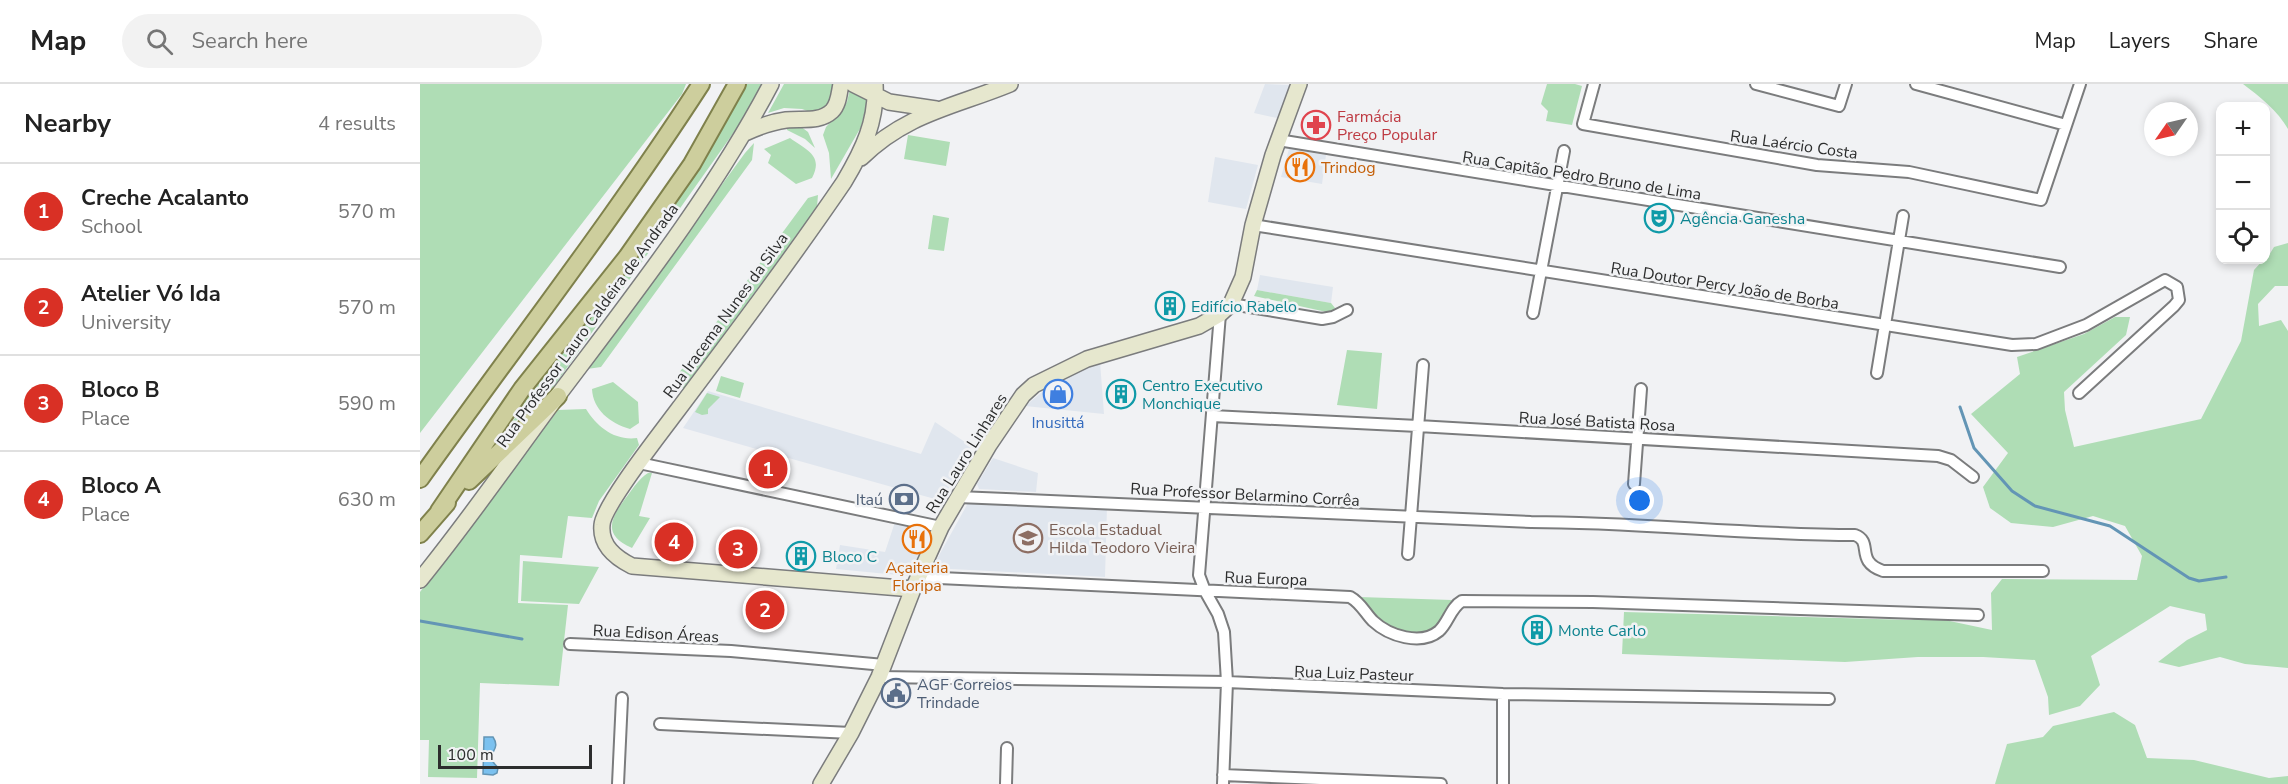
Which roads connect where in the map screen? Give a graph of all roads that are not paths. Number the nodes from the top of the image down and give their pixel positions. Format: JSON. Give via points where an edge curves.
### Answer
{"nodes":[{"id":1,"x":701,"y":84,"type":"edge"},
{"id":2,"x":737,"y":84,"type":"edge"},
{"id":3,"x":771,"y":84,"type":"edge"},
{"id":4,"x":841,"y":84,"type":"edge"},
{"id":5,"x":853,"y":84,"type":"edge"},
{"id":6,"x":1010,"y":84,"type":"edge"},
{"id":7,"x":1299,"y":84,"type":"edge"},
{"id":8,"x":1594,"y":84,"type":"edge"},
{"id":9,"x":1756,"y":84,"type":"edge"},
{"id":10,"x":1846,"y":84,"type":"edge"},
{"id":11,"x":1916,"y":84,"type":"edge"},
{"id":12,"x":2080,"y":84,"type":"edge"},
{"id":13,"x":1939,"y":87,"type":"edge"},
{"id":14,"x":875,"y":90,"type":"edge"},
{"id":15,"x":936,"y":110,"type":"junction"},
{"id":16,"x":2066,"y":125,"type":"junction"},
{"id":17,"x":745,"y":133,"type":"junction"},
{"id":18,"x":1278,"y":140,"type":"junction"},
{"id":19,"x":1564,"y":151,"type":"dead end"},
{"id":20,"x":854,"y":164,"type":"junction"},
{"id":21,"x":1557,"y":186,"type":"junction"},
{"id":22,"x":1904,"y":216,"type":"dead end"},
{"id":23,"x":1253,"y":225,"type":"junction"},
{"id":24,"x":1899,"y":241,"type":"junction"},
{"id":25,"x":2060,"y":267,"type":"dead end"},
{"id":26,"x":1541,"y":272,"type":"junction"},
{"id":27,"x":1226,"y":309,"type":"junction"},
{"id":28,"x":1347,"y":310,"type":"dead end"},
{"id":29,"x":1533,"y":313,"type":"dead end"},
{"id":30,"x":1885,"y":325,"type":"junction"},
{"id":31,"x":1423,"y":366,"type":"dead end"},
{"id":32,"x":1877,"y":374,"type":"dead end"},
{"id":33,"x":1641,"y":389,"type":"dead end"},
{"id":34,"x":2079,"y":393,"type":"dead end"},
{"id":35,"x":558,"y":396,"type":"junction"},
{"id":36,"x":1212,"y":416,"type":"junction"},
{"id":37,"x":1418,"y":426,"type":"junction"},
{"id":38,"x":1637,"y":439,"type":"junction"},
{"id":39,"x":639,"y":463,"type":"junction"},
{"id":40,"x":1973,"y":477,"type":"dead end"},
{"id":41,"x":420,"y":479,"type":"edge"},
{"id":42,"x":1634,"y":484,"type":"dead end"},
{"id":43,"x":958,"y":497,"type":"junction"},
{"id":44,"x":1204,"y":507,"type":"junction"},
{"id":45,"x":439,"y":511,"type":"junction"},
{"id":46,"x":1411,"y":516,"type":"junction"},
{"id":47,"x":941,"y":527,"type":"junction"},
{"id":48,"x":420,"y":534,"type":"edge"},
{"id":49,"x":1408,"y":554,"type":"dead end"},
{"id":50,"x":2043,"y":571,"type":"dead end"},
{"id":51,"x":420,"y":580,"type":"edge"},
{"id":52,"x":915,"y":583,"type":"junction"},
{"id":53,"x":1204,"y":591,"type":"junction"},
{"id":54,"x":1978,"y":615,"type":"dead end"},
{"id":55,"x":570,"y":644,"type":"dead end"},
{"id":56,"x":881,"y":671,"type":"junction"},
{"id":57,"x":1227,"y":682,"type":"junction"},
{"id":58,"x":1503,"y":694,"type":"junction"},
{"id":59,"x":622,"y":698,"type":"dead end"},
{"id":60,"x":1828,"y":699,"type":"dead end"},
{"id":61,"x":660,"y":724,"type":"dead end"},
{"id":62,"x":851,"y":733,"type":"junction"},
{"id":63,"x":1007,"y":748,"type":"dead end"},
{"id":64,"x":1223,"y":779,"type":"edge"},
{"id":65,"x":618,"y":784,"type":"edge"},
{"id":66,"x":821,"y":784,"type":"edge"},
{"id":67,"x":1006,"y":784,"type":"edge"},
{"id":68,"x":1441,"y":784,"type":"edge"},
{"id":69,"x":1503,"y":784,"type":"edge"}],
"edges":[{"from":1,"to":41,"type":"main road","via":[[659,149]]},
{"from":2,"to":45,"type":"main road","via":[[692,164],[627,257],[522,389]]},
{"from":3,"to":17,"type":"main road","name":"Rua Professor Lauro Caldeira de Andrada"},
{"from":4,"to":17,"type":"main road","via":[[838,102],[824,116],[763,125]]},
{"from":5,"to":14,"type":"main road"},
{"from":6,"to":15,"type":"main road"},
{"from":7,"to":18,"type":"main road"},
{"from":8,"to":16,"type":"street","name":"Rua Laércio Costa","via":[[1583,124],[1823,166],[1909,172],[2041,200]]},
{"from":9,"to":10,"type":"street","via":[[1839,106]]},
{"from":11,"to":13,"type":"street"},
{"from":12,"to":16,"type":"street"},
{"from":13,"to":16,"type":"street"},
{"from":14,"to":15,"type":"main road","via":[[889,102]]},
{"from":14,"to":20,"type":"main road","name":"Rua Iracema Nunes da Silva","via":[[876,109]]},
{"from":15,"to":20,"type":"main road","via":[[886,136]]},
{"from":17,"to":35,"type":"main road","name":"Rua Professor Lauro Caldeira de Andrada"},
{"from":18,"to":21,"type":"street","name":"Rua Capitão Pedro Bruno de Lima"},
{"from":18,"to":23,"type":"main road"},
{"from":19,"to":21,"type":"street"},
{"from":20,"to":39,"type":"main road","name":"Rua Iracema Nunes da Silva"},
{"from":21,"to":24,"type":"street","name":"Rua Capitão Pedro Bruno de Lima"},
{"from":21,"to":26,"type":"street"},
{"from":22,"to":24,"type":"street"},
{"from":23,"to":26,"type":"street","name":"Rua Doutor Percy João de Borba"},
{"from":23,"to":27,"type":"main road","via":[[1243,277]]},
{"from":24,"to":25,"type":"street","name":"Rua Capitão Pedro Bruno de Lima"},
{"from":24,"to":30,"type":"street"},
{"from":26,"to":29,"type":"street"},
{"from":26,"to":30,"type":"street","name":"Rua Doutor Percy João de Borba"},
{"from":27,"to":28,"type":"street","via":[[1322,319]]},
{"from":27,"to":36,"type":"street"},
{"from":27,"to":43,"type":"main road","name":"Rua Lauro Linhares","via":[[1182,332],[1087,359],[1034,385],[1011,410]]},
{"from":30,"to":32,"type":"street"},
{"from":30,"to":34,"type":"street","name":"Rua Doutor Percy João de Borba","via":[[2022,346],[2086,326],[2157,283],[2165,280],[2177,287],[2179,300],[2174,306]]},
{"from":31,"to":37,"type":"street"},
{"from":33,"to":38,"type":"street"},
{"from":35,"to":45,"type":"main road"},
{"from":35,"to":51,"type":"main road","name":"Rua Professor Lauro Caldeira de Andrada"},
{"from":36,"to":37,"type":"street","name":"Rua José Batista Rosa"},
{"from":36,"to":44,"type":"street"},
{"from":37,"to":38,"type":"street","name":"Rua José Batista Rosa"},
{"from":37,"to":46,"type":"street"},
{"from":38,"to":40,"type":"street","name":"Rua José Batista Rosa","via":[[1938,456],[1951,460]]},
{"from":38,"to":42,"type":"street"},
{"from":39,"to":47,"type":"street"},
{"from":39,"to":52,"type":"main road","name":"Rua Iracema Nunes da Silva","via":[[605,513],[602,526],[609,551],[632,566]]},
{"from":43,"to":44,"type":"street","name":"Rua Professor Belarmino Corrêa"},
{"from":43,"to":47,"type":"main road","name":"Rua Lauro Linhares"},
{"from":44,"to":46,"type":"street","name":"Rua Professor Belarmino Corrêa"},
{"from":44,"to":53,"type":"street","via":[[1199,575]]},
{"from":45,"to":48,"type":"main road"},
{"from":46,"to":49,"type":"street"},
{"from":46,"to":50,"type":"street","name":"Rua Professor Belarmino Corrêa","via":[[1855,535],[1864,542],[1865,557],[1871,567],[1883,571]]},
{"from":47,"to":52,"type":"main road","name":"Rua Lauro Linhares"},
{"from":52,"to":53,"type":"street","name":"Rua Europa"},
{"from":52,"to":56,"type":"main road","name":"Rua Lauro Linhares"},
{"from":53,"to":54,"type":"street","name":"Rua Europa","via":[[1350,597],[1381,628],[1417,638],[1437,632],[1462,601]]},
{"from":53,"to":57,"type":"street","via":[[1224,632]]},
{"from":55,"to":56,"type":"street","name":"Rua Edison Áreas","via":[[731,651]]},
{"from":56,"to":57,"type":"street","name":"Rua Luiz Pasteur"},
{"from":56,"to":62,"type":"main road","name":"Rua Lauro Linhares"},
{"from":57,"to":58,"type":"street","name":"Rua Luiz Pasteur"},
{"from":57,"to":64,"type":"street"},
{"from":58,"to":60,"type":"street","name":"Rua Luiz Pasteur"},
{"from":58,"to":69,"type":"street"},
{"from":59,"to":65,"type":"street"},
{"from":61,"to":62,"type":"street"},
{"from":62,"to":66,"type":"main road","name":"Rua Lauro Linhares"},
{"from":63,"to":67,"type":"street"},
{"from":64,"to":68,"type":"street"}]}
